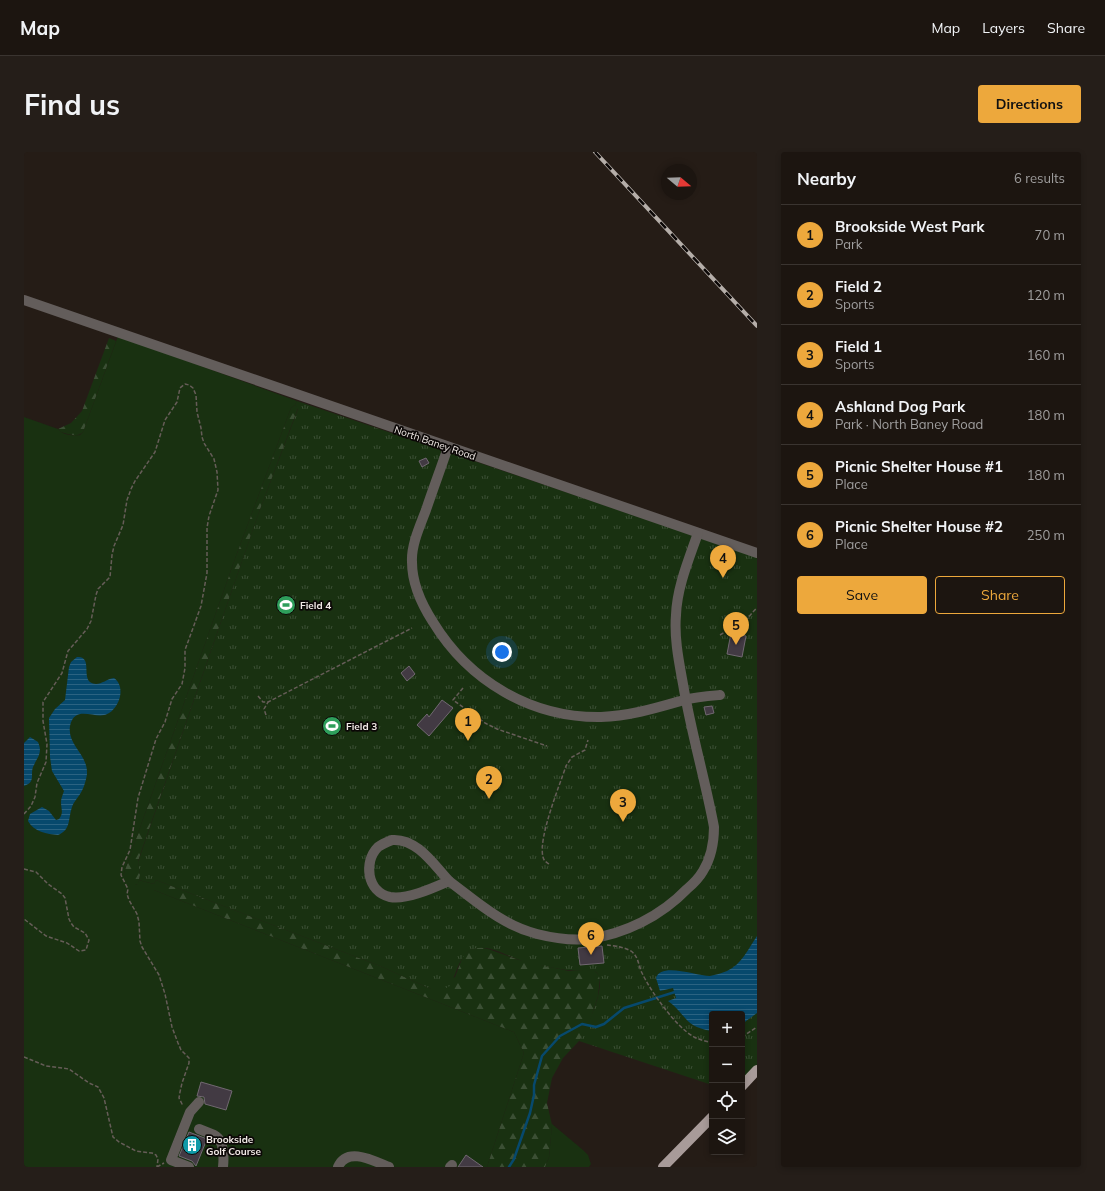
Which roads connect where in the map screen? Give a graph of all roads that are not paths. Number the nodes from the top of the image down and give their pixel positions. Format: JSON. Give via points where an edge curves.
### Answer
{"nodes":[{"id":1,"x":24,"y":300,"type":"edge"},
{"id":2,"x":448,"y":447,"type":"junction"},
{"id":3,"x":698,"y":533,"type":"junction"},
{"id":4,"x":757,"y":553,"type":"edge"},
{"id":5,"x":720,"y":695,"type":"dead end"},
{"id":6,"x":686,"y":700,"type":"junction"},
{"id":7,"x":449,"y":881,"type":"junction"},
{"id":8,"x":757,"y":1070,"type":"edge"},
{"id":9,"x":745,"y":1083,"type":"edge"},
{"id":10,"x":199,"y":1102,"type":"dead end"},
{"id":11,"x":710,"y":1119,"type":"edge"},
{"id":12,"x":199,"y":1129,"type":"dead end"},
{"id":13,"x":189,"y":1167,"type":"edge"},
{"id":14,"x":223,"y":1167,"type":"edge"},
{"id":15,"x":338,"y":1167,"type":"edge"},
{"id":16,"x":389,"y":1167,"type":"edge"},
{"id":17,"x":663,"y":1167,"type":"edge"}],
"edges":[{"from":1,"to":2,"type":"street","name":"North Baney Road"},
{"from":2,"to":3,"type":"street","name":"North Baney Road"},
{"from":2,"to":6,"type":"street","via":[[415,542],[412,562],[415,582],[426,610],[436,628],[461,659],[486,680],[513,696],[536,706],[575,715],[600,717],[632,714]]},
{"from":3,"to":4,"type":"street","name":"North Baney Road"},
{"from":3,"to":6,"type":"street","via":[[685,571],[676,614],[677,654]]},
{"from":5,"to":6,"type":"street"},
{"from":6,"to":7,"type":"street","via":[[714,836],[703,872],[680,896],[650,918],[629,928],[588,939],[569,939],[536,933],[504,921]]},
{"from":7,"to":7,"type":"street","via":[[418,849],[401,840],[392,840],[378,848],[373,854],[369,868],[373,885],[391,897],[414,894]]},
{"from":8,"to":9,"type":"main road"},
{"from":10,"to":13,"type":"street","via":[[190,1112],[171,1160]]},
{"from":11,"to":17,"type":"main road"},
{"from":12,"to":14,"type":"street","via":[[216,1136],[219,1140],[224,1159]]},
{"from":15,"to":16,"type":"street","via":[[343,1160],[356,1156]]}]}
